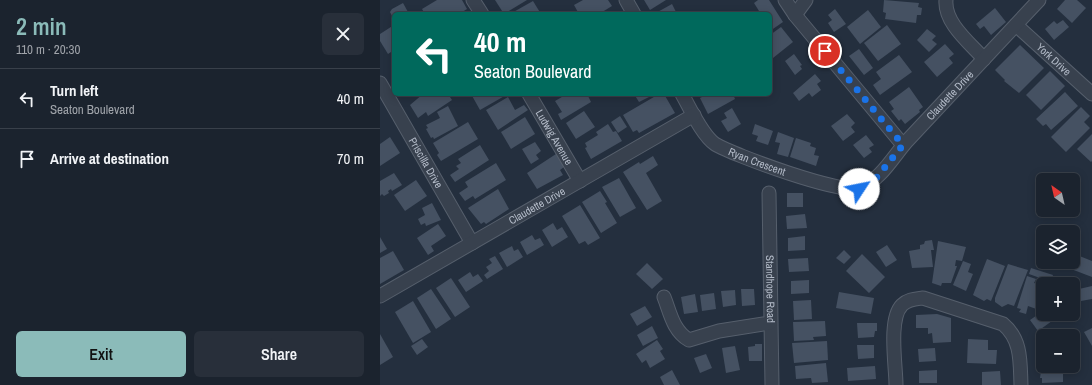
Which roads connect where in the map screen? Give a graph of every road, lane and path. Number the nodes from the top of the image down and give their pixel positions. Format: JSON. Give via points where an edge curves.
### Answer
{"nodes":[{"id":1,"x":473,"y":0,"type":"edge"},
{"id":2,"x":626,"y":0,"type":"edge"},
{"id":3,"x":785,"y":0,"type":"edge"},
{"id":4,"x":806,"y":0,"type":"edge"},
{"id":5,"x":946,"y":0,"type":"edge"},
{"id":6,"x":1039,"y":0,"type":"edge"},
{"id":7,"x":481,"y":12,"type":"edge"},
{"id":8,"x":633,"y":12,"type":"edge"},
{"id":9,"x":796,"y":15,"type":"junction"},
{"id":10,"x":1016,"y":25,"type":"junction"},
{"id":11,"x":984,"y":59,"type":"junction"},
{"id":12,"x":380,"y":83,"type":"edge"},
{"id":13,"x":1092,"y":94,"type":"edge"},
{"id":14,"x":530,"y":96,"type":"edge"},
{"id":15,"x":683,"y":96,"type":"edge"},
{"id":16,"x":694,"y":115,"type":"junction"},
{"id":17,"x":903,"y":145,"type":"junction"},
{"id":18,"x":580,"y":181,"type":"junction"},
{"id":19,"x":859,"y":189,"type":"joint"},
{"id":20,"x":769,"y":193,"type":"dead end"},
{"id":21,"x":472,"y":243,"type":"junction"},
{"id":22,"x":380,"y":296,"type":"edge"},
{"id":23,"x":664,"y":296,"type":"dead end"},
{"id":24,"x":770,"y":323,"type":"junction"},
{"id":25,"x":772,"y":385,"type":"edge"},
{"id":26,"x":896,"y":385,"type":"edge"},
{"id":27,"x":1021,"y":385,"type":"edge"}],
"edges":[{"from":1,"to":7,"type":"street"},
{"from":2,"to":8,"type":"street"},
{"from":3,"to":9,"type":"street"},
{"from":4,"to":9,"type":"street"},
{"from":5,"to":11,"type":"street","via":[[949,19]]},
{"from":6,"to":10,"type":"street","name":"Claudette Drive"},
{"from":9,"to":17,"type":"street"},
{"from":10,"to":11,"type":"street","name":"Claudette Drive"},
{"from":10,"to":13,"type":"street","name":"York Drive"},
{"from":11,"to":17,"type":"street","name":"Claudette Drive"},
{"from":12,"to":21,"type":"street","name":"Priscilla Drive"},
{"from":14,"to":18,"type":"street","name":"Ludwig Avenue"},
{"from":15,"to":16,"type":"street","name":"Ryan Crescent"},
{"from":16,"to":18,"type":"street","name":"Claudette Drive"},
{"from":16,"to":19,"type":"street","name":"Ryan Crescent","via":[[714,144],[768,166],[844,189]]},
{"from":17,"to":19,"type":"street","name":"Claudette Drive","via":[[873,182]]},
{"from":18,"to":21,"type":"street","name":"Claudette Drive"},
{"from":20,"to":24,"type":"street","name":"Standhope Road"},
{"from":21,"to":22,"type":"street","name":"Claudette Drive"},
{"from":23,"to":24,"type":"street","via":[[674,325],[681,336],[689,340],[719,331]]},
{"from":24,"to":25,"type":"street","name":"Standhope Road"},
{"from":26,"to":27,"type":"street","via":[[894,324],[897,312],[903,304],[912,299],[923,298],[1003,324],[1012,331],[1018,344]]}]}
